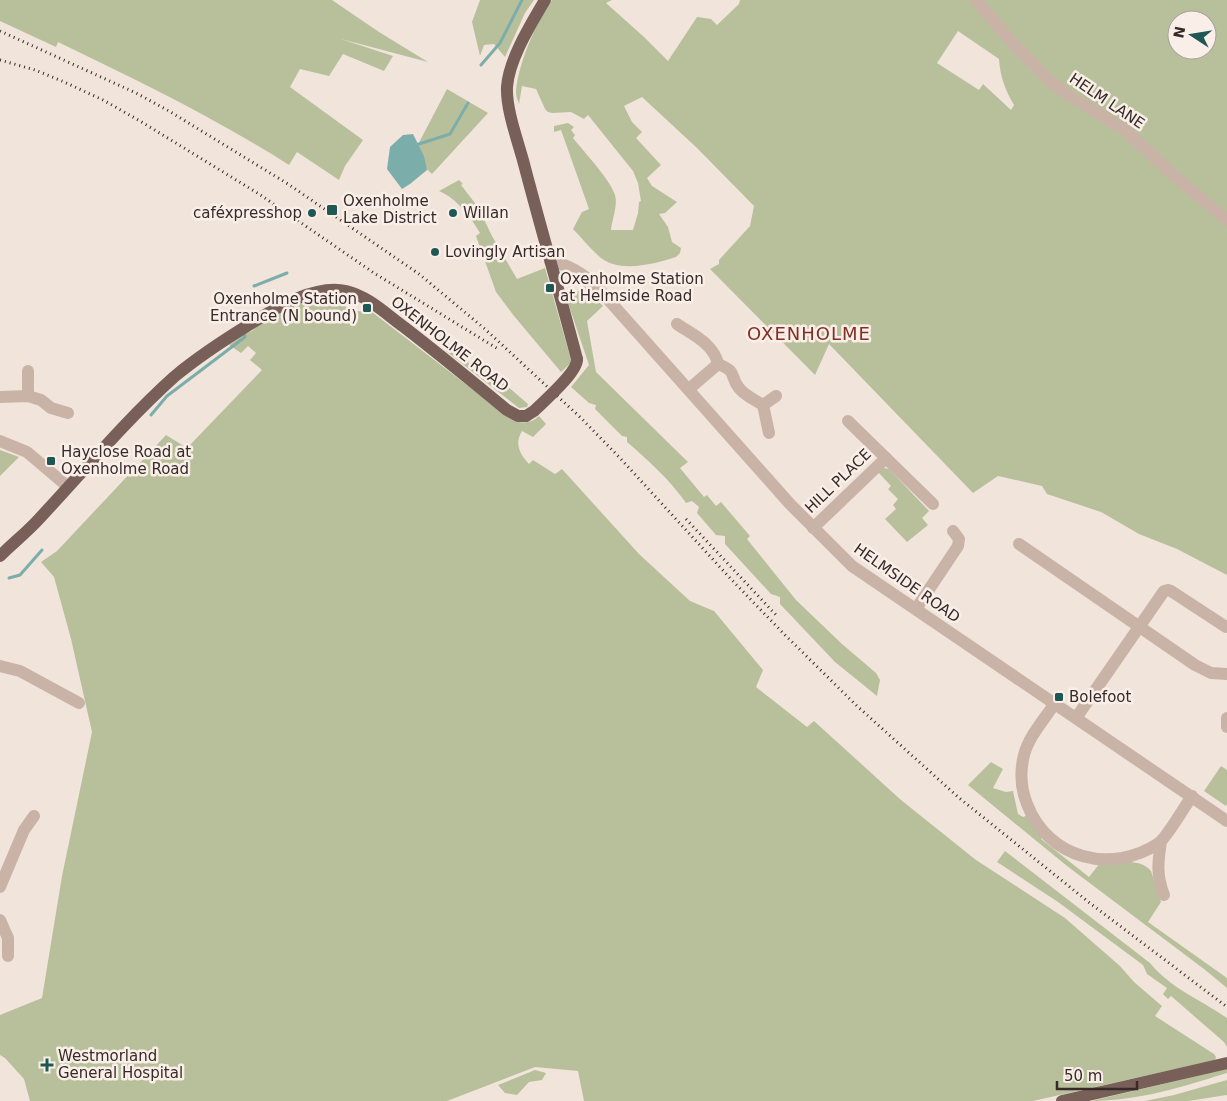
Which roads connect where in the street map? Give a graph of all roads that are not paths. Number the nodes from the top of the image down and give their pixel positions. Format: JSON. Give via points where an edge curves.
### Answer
{"nodes":[{"id":1,"x":545,"y":0,"type":"edge"},
{"id":2,"x":976,"y":0,"type":"edge"},
{"id":3,"x":1227,"y":220,"type":"edge"},
{"id":4,"x":550,"y":261,"type":"junction"},
{"id":5,"x":678,"y":323,"type":"dead end"},
{"id":6,"x":718,"y":364,"type":"junction"},
{"id":7,"x":28,"y":370,"type":"dead end"},
{"id":8,"x":689,"y":389,"type":"junction"},
{"id":9,"x":28,"y":396,"type":"junction"},
{"id":10,"x":776,"y":396,"type":"dead end"},
{"id":11,"x":0,"y":397,"type":"edge"},
{"id":12,"x":763,"y":405,"type":"junction"},
{"id":13,"x":68,"y":413,"type":"dead end"},
{"id":14,"x":848,"y":421,"type":"dead end"},
{"id":15,"x":768,"y":433,"type":"dead end"},
{"id":16,"x":0,"y":441,"type":"edge"},
{"id":17,"x":886,"y":458,"type":"junction"},
{"id":18,"x":67,"y":486,"type":"junction"},
{"id":19,"x":933,"y":504,"type":"dead end"},
{"id":20,"x":813,"y":528,"type":"junction"},
{"id":21,"x":953,"y":531,"type":"dead end"},
{"id":22,"x":1019,"y":544,"type":"dead end"},
{"id":23,"x":0,"y":556,"type":"edge"},
{"id":24,"x":916,"y":609,"type":"junction"},
{"id":25,"x":1140,"y":627,"type":"junction"},
{"id":26,"x":1226,"y":628,"type":"edge"},
{"id":27,"x":0,"y":666,"type":"edge"},
{"id":28,"x":1227,"y":674,"type":"edge"},
{"id":29,"x":79,"y":703,"type":"dead end"},
{"id":30,"x":1055,"y":703,"type":"junction"},
{"id":31,"x":1076,"y":718,"type":"junction"},
{"id":32,"x":1227,"y":718,"type":"edge"},
{"id":33,"x":1227,"y":727,"type":"edge"},
{"id":34,"x":1192,"y":796,"type":"junction"},
{"id":35,"x":34,"y":816,"type":"dead end"},
{"id":36,"x":1227,"y":821,"type":"edge"},
{"id":37,"x":1161,"y":841,"type":"junction"},
{"id":38,"x":1140,"y":854,"type":"junction"},
{"id":39,"x":1157,"y":867,"type":"junction"},
{"id":40,"x":0,"y":887,"type":"edge"},
{"id":41,"x":1164,"y":896,"type":"dead end"},
{"id":42,"x":0,"y":920,"type":"edge"},
{"id":43,"x":8,"y":956,"type":"dead end"},
{"id":44,"x":1227,"y":1063,"type":"edge"},
{"id":45,"x":1062,"y":1101,"type":"edge"}],
"edges":[{"from":1,"to":4,"type":"main road","name":"OXENHOLME ROAD","via":[[524,37],[510,71],[507,88],[512,119]]},
{"from":2,"to":3,"type":"street","name":"HELM LANE","via":[[1051,82],[1130,134]]},
{"from":4,"to":8,"type":"street","name":"HELMSIDE ROAD","via":[[567,265],[586,276]]},
{"from":4,"to":18,"type":"main road","name":"OXENHOLME ROAD","bridge":true,"via":[[578,363],[573,372],[526,416],[507,410],[366,300],[347,291],[320,292],[281,306],[190,364],[162,388]]},
{"from":5,"to":6,"type":"street","via":[[712,348]]},
{"from":6,"to":8,"type":"street"},
{"from":6,"to":12,"type":"street","via":[[728,368],[739,388]]},
{"from":7,"to":9,"type":"street"},
{"from":8,"to":20,"type":"street","name":"HELMSIDE ROAD"},
{"from":9,"to":11,"type":"street"},
{"from":9,"to":13,"type":"street"},
{"from":10,"to":12,"type":"street"},
{"from":12,"to":15,"type":"street"},
{"from":14,"to":17,"type":"street","name":"HILL PLACE"},
{"from":16,"to":18,"type":"street","via":[[27,452]]},
{"from":17,"to":19,"type":"street","name":"HILL PLACE"},
{"from":17,"to":20,"type":"street","name":"HILL PLACE"},
{"from":18,"to":23,"type":"main road","name":"OXENHOLME ROAD","via":[[38,520]]},
{"from":20,"to":24,"type":"street","name":"HELMSIDE ROAD","via":[[852,566]]},
{"from":21,"to":24,"type":"street","via":[[959,539],[958,546]]},
{"from":22,"to":25,"type":"street","via":[[1035,549]]},
{"from":24,"to":30,"type":"street","name":"HELMSIDE ROAD"},
{"from":25,"to":26,"type":"street","via":[[1168,590]]},
{"from":25,"to":28,"type":"street","via":[[1199,668]]},
{"from":25,"to":31,"type":"street"},
{"from":27,"to":29,"type":"street","via":[[20,671]]},
{"from":30,"to":31,"type":"street","name":"HELMSIDE ROAD"},
{"from":30,"to":38,"type":"street","via":[[1028,743],[1024,756],[1022,784],[1036,822],[1060,846],[1080,855],[1112,859]]},
{"from":31,"to":34,"type":"street","name":"HELMSIDE ROAD"},
{"from":32,"to":33,"type":"street"},
{"from":34,"to":36,"type":"street","name":"HELMSIDE ROAD"},
{"from":34,"to":37,"type":"street"},
{"from":35,"to":40,"type":"street","via":[[24,830]]},
{"from":37,"to":38,"type":"street"},
{"from":37,"to":39,"type":"street"},
{"from":38,"to":39,"type":"street"},
{"from":39,"to":41,"type":"street"},
{"from":42,"to":43,"type":"street","via":[[8,938]]},
{"from":44,"to":45,"type":"main road"}]}
